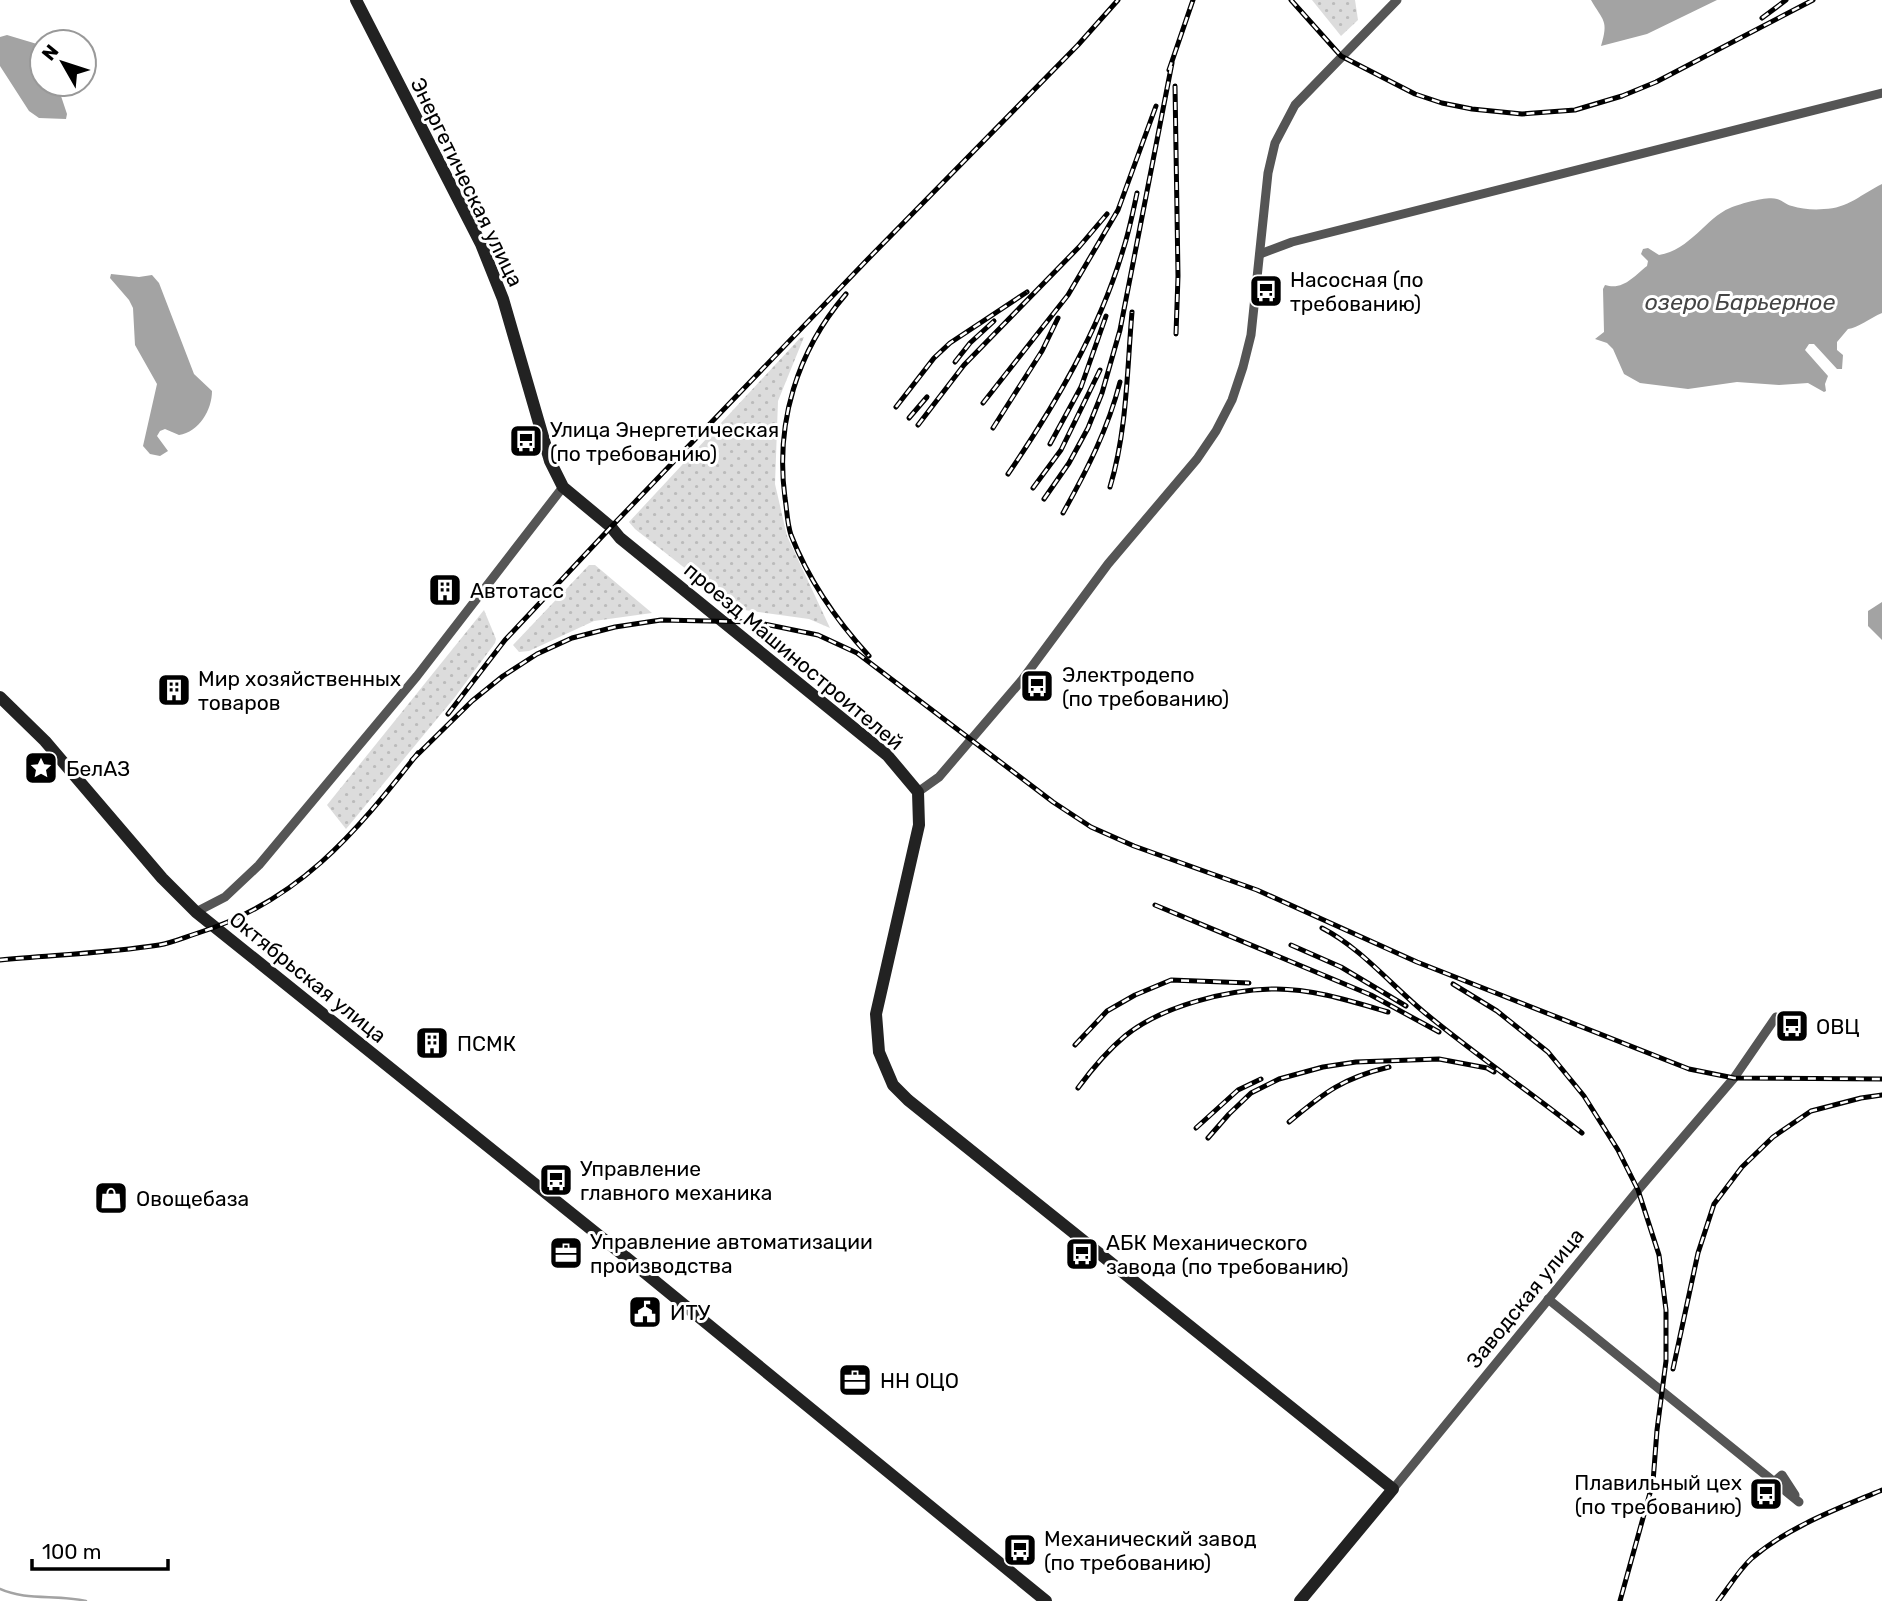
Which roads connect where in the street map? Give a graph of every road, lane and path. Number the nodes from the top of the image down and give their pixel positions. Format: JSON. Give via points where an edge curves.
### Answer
{"nodes":[{"id":1,"x":356,"y":0,"type":"edge"},
{"id":2,"x":1396,"y":0,"type":"edge"},
{"id":3,"x":1882,"y":93,"type":"edge"},
{"id":4,"x":1260,"y":254,"type":"junction"},
{"id":5,"x":563,"y":487,"type":"junction"},
{"id":6,"x":0,"y":698,"type":"edge"},
{"id":7,"x":918,"y":792,"type":"junction"},
{"id":8,"x":196,"y":912,"type":"junction"},
{"id":9,"x":1776,"y":1017,"type":"dead end"},
{"id":10,"x":1548,"y":1298,"type":"junction"},
{"id":11,"x":1774,"y":1482,"type":"dead end"},
{"id":12,"x":1392,"y":1489,"type":"junction"},
{"id":13,"x":1046,"y":1601,"type":"edge"},
{"id":14,"x":1300,"y":1601,"type":"edge"}],
"edges":[{"from":1,"to":5,"type":"street","name":"Энергетическая улица","via":[[481,244],[503,299],[550,461]]},
{"from":2,"to":4,"type":"street","via":[[1295,105],[1275,143]]},
{"from":3,"to":4,"type":"street"},
{"from":4,"to":7,"type":"street","via":[[1243,368],[1216,431],[1026,674],[939,777]]},
{"from":5,"to":7,"type":"street","name":"проезд Машиностроителей","via":[[887,755]]},
{"from":5,"to":8,"type":"street","via":[[417,676],[259,865],[225,897]]},
{"from":6,"to":8,"type":"street","name":"Октябрьская улица","via":[[46,741]]},
{"from":7,"to":12,"type":"street","via":[[919,825],[876,1014],[879,1052],[893,1085]]},
{"from":8,"to":13,"type":"street","name":"Октябрьская улица"},
{"from":9,"to":10,"type":"street","name":"Заводская улица","via":[[1734,1078]]},
{"from":10,"to":11,"type":"street"},
{"from":10,"to":12,"type":"street","name":"Заводская улица"},
{"from":12,"to":14,"type":"street","name":"Заводская улица"}]}
